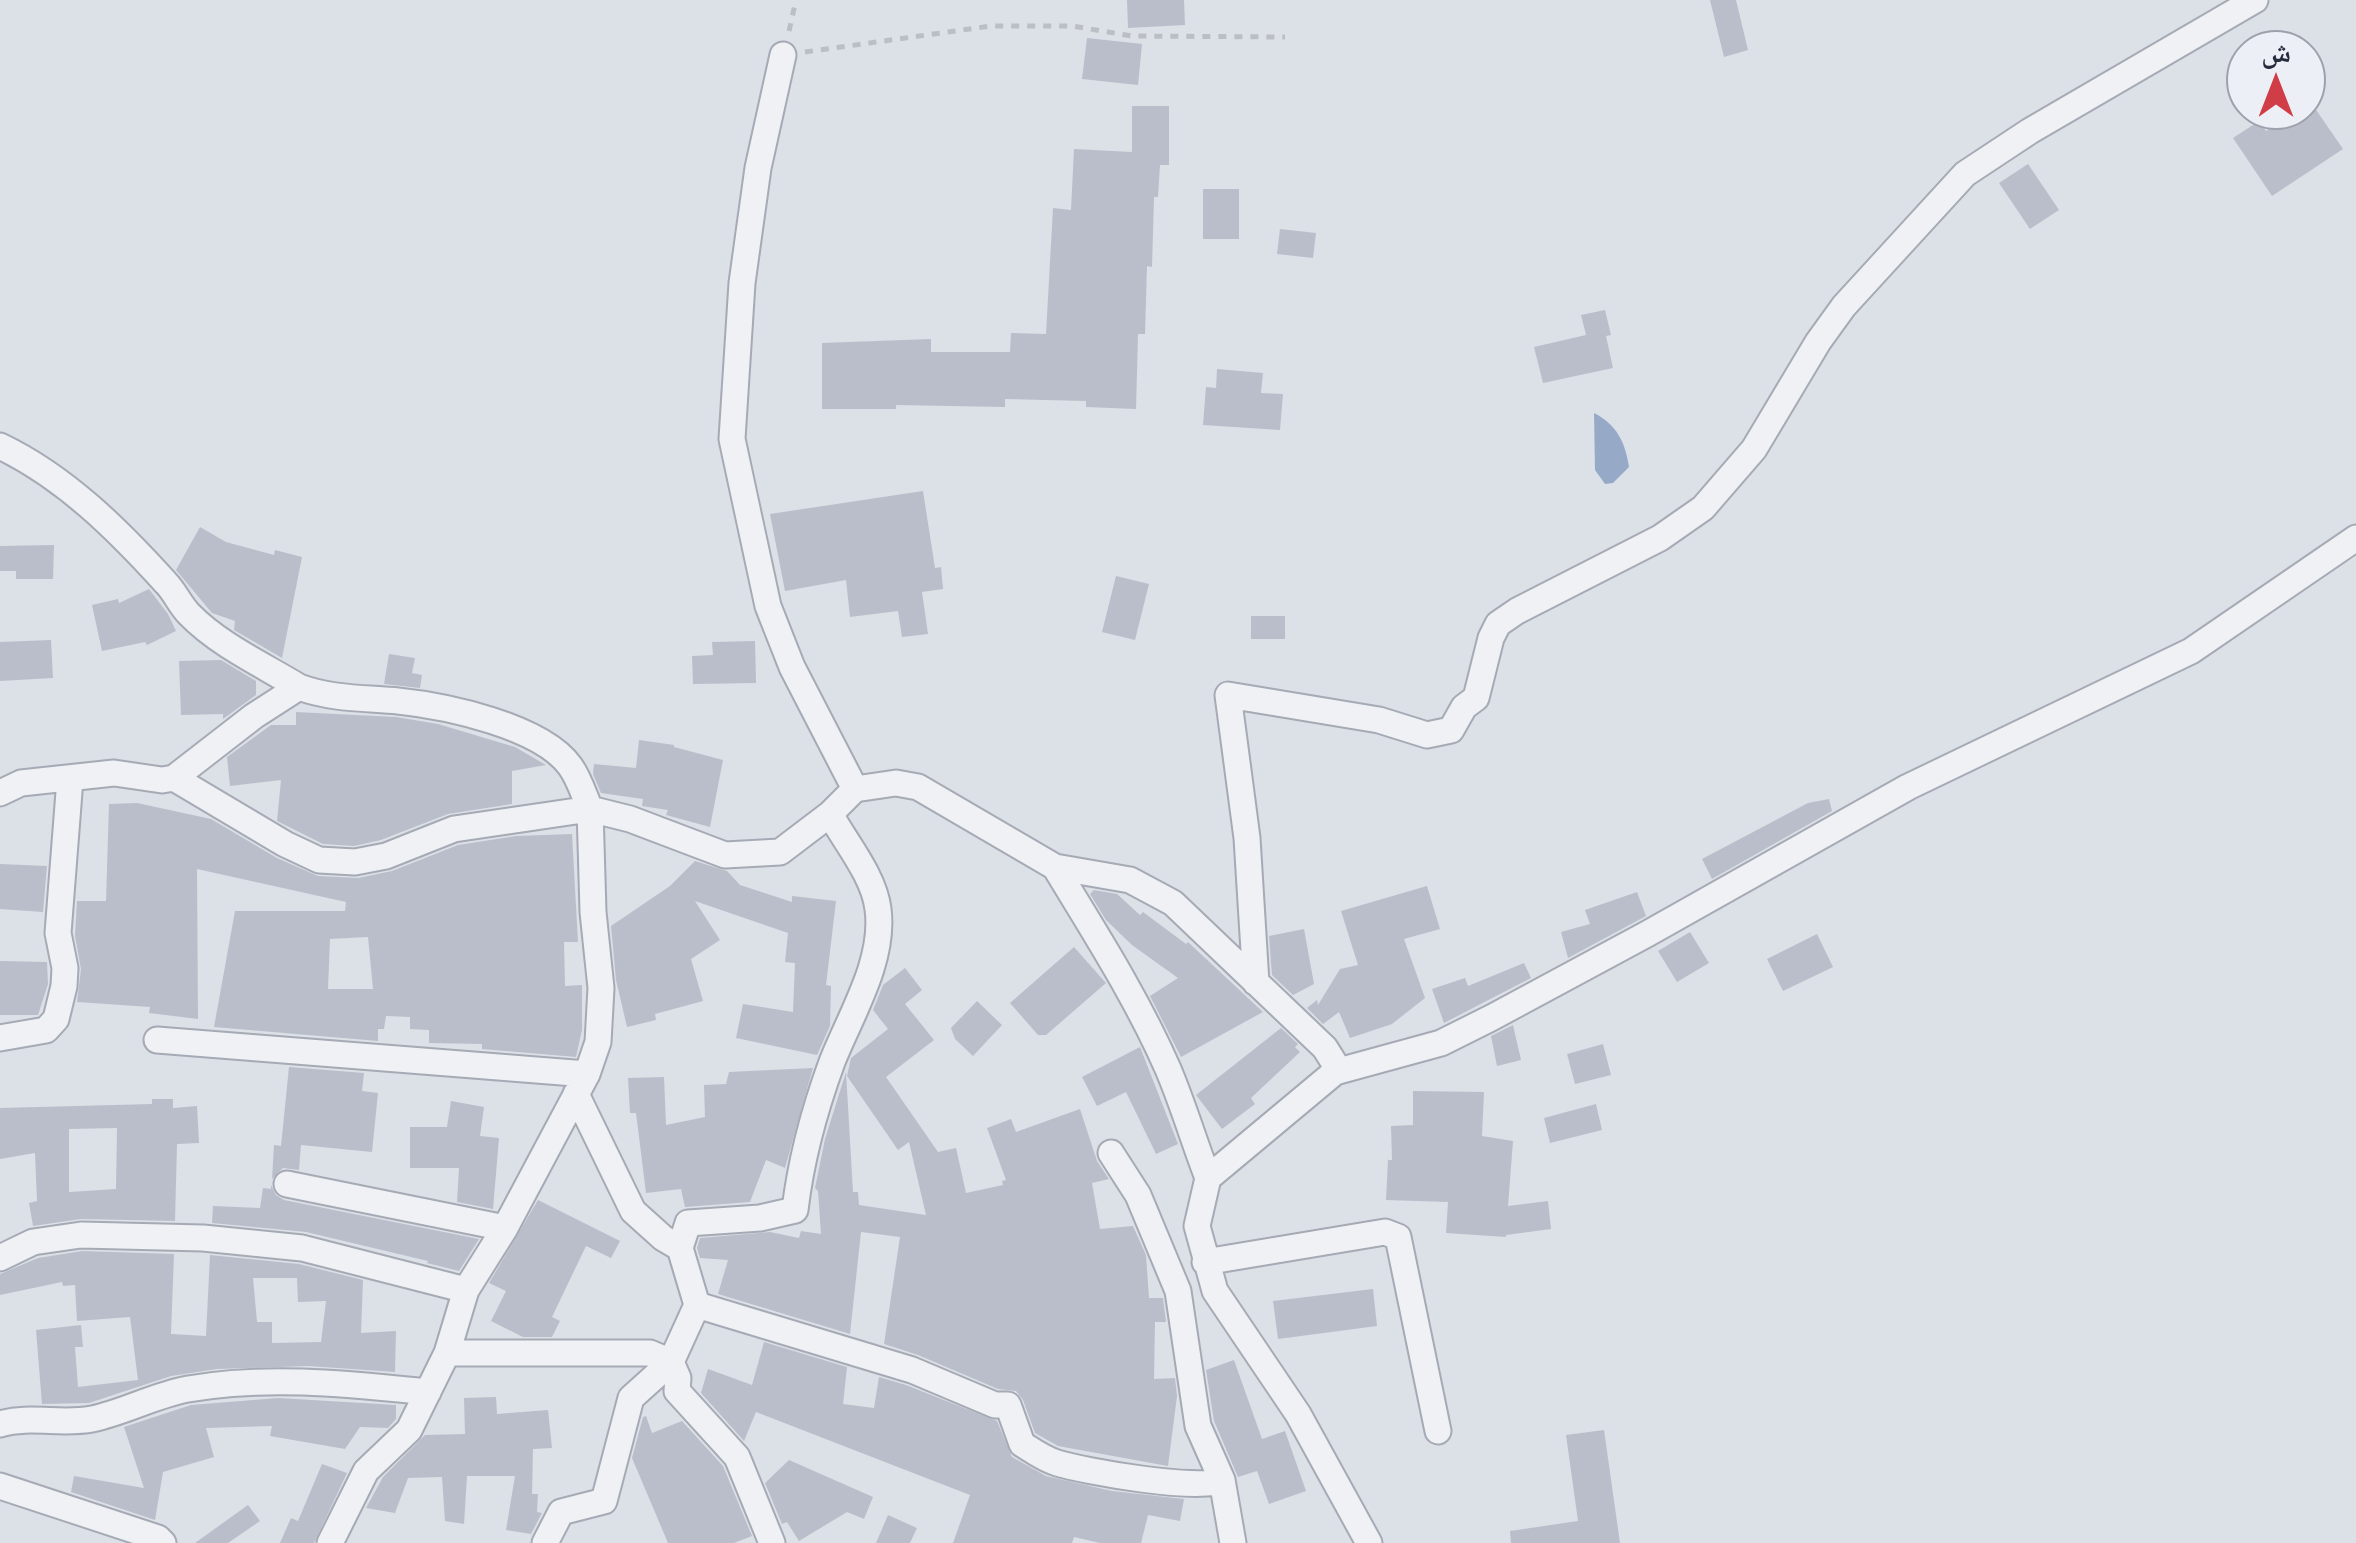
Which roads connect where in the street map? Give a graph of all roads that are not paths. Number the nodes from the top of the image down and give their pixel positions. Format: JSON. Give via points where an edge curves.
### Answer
{"nodes":[{"id":1,"x":2255,"y":0,"type":"edge"},
{"id":2,"x":783,"y":55,"type":"road end"},
{"id":3,"x":0,"y":446,"type":"edge"},
{"id":4,"x":2356,"y":538,"type":"edge"},
{"id":5,"x":298,"y":687,"type":"junction"},
{"id":6,"x":70,"y":778,"type":"junction"},
{"id":7,"x":174,"y":778,"type":"junction"},
{"id":8,"x":855,"y":790,"type":"junction"},
{"id":9,"x":0,"y":793,"type":"edge"},
{"id":10,"x":590,"y":808,"type":"junction"},
{"id":11,"x":830,"y":814,"type":"junction"},
{"id":12,"x":1056,"y":867,"type":"junction"},
{"id":13,"x":1256,"y":983,"type":"junction"},
{"id":14,"x":0,"y":1038,"type":"edge"},
{"id":15,"x":157,"y":1040,"type":"dead end"},
{"id":16,"x":1335,"y":1072,"type":"junction"},
{"id":17,"x":581,"y":1084,"type":"junction"},
{"id":18,"x":1111,"y":1154,"type":"dead end"},
{"id":19,"x":1208,"y":1178,"type":"junction"},
{"id":20,"x":287,"y":1184,"type":"dead end"},
{"id":21,"x":505,"y":1228,"type":"junction"},
{"id":22,"x":680,"y":1248,"type":"junction"},
{"id":23,"x":0,"y":1258,"type":"edge"},
{"id":24,"x":1205,"y":1262,"type":"junction"},
{"id":25,"x":466,"y":1290,"type":"junction"},
{"id":26,"x":698,"y":1305,"type":"junction"},
{"id":27,"x":447,"y":1353,"type":"junction"},
{"id":28,"x":671,"y":1362,"type":"junction"},
{"id":29,"x":428,"y":1392,"type":"junction"},
{"id":30,"x":0,"y":1424,"type":"edge"},
{"id":31,"x":1438,"y":1431,"type":"dead end"},
{"id":32,"x":1222,"y":1480,"type":"junction"},
{"id":33,"x":0,"y":1486,"type":"edge"},
{"id":34,"x":163,"y":1543,"type":"edge"},
{"id":35,"x":330,"y":1543,"type":"edge"},
{"id":36,"x":545,"y":1543,"type":"edge"},
{"id":37,"x":772,"y":1543,"type":"edge"},
{"id":38,"x":1232,"y":1543,"type":"edge"},
{"id":39,"x":1369,"y":1543,"type":"edge"}],
"edges":[{"from":1,"to":13,"type":"street","via":[[1964,174],[1844,306],[1754,448],[1703,508],[1498,624],[1476,698],[1451,730],[1427,734],[1228,696],[1248,838]]},
{"from":2,"to":8,"type":"street","via":[[742,283],[732,439],[768,606]]},
{"from":3,"to":5,"type":"street","via":[[32,461],[95,510],[212,633]]},
{"from":4,"to":16,"type":"street","via":[[2191,650],[1908,787],[1491,1018],[1441,1042]]},
{"from":5,"to":7,"type":"street"},
{"from":5,"to":10,"type":"street","via":[[404,702],[536,737],[570,765]]},
{"from":6,"to":7,"type":"street"},
{"from":6,"to":9,"type":"street","via":[[21,783]]},
{"from":6,"to":14,"type":"street","via":[[58,933],[65,968],[56,1019],[46,1030]]},
{"from":7,"to":10,"type":"street","via":[[319,860],[355,862],[454,829]]},
{"from":8,"to":11,"type":"street"},
{"from":8,"to":12,"type":"street","via":[[918,786]]},
{"from":10,"to":11,"type":"street","via":[[725,855],[780,852]]},
{"from":10,"to":17,"type":"street","via":[[601,988],[598,1042]]},
{"from":11,"to":22,"type":"street","via":[[872,887],[878,911],[856,1010],[802,1154],[794,1210],[688,1223]]},
{"from":12,"to":13,"type":"street","via":[[1130,880],[1173,903]]},
{"from":12,"to":19,"type":"street","via":[[1162,1056]]},
{"from":13,"to":16,"type":"street","via":[[1324,1048]]},
{"from":15,"to":17,"type":"street"},
{"from":16,"to":19,"type":"street"},
{"from":17,"to":21,"type":"street"},
{"from":17,"to":22,"type":"street","via":[[633,1211]]},
{"from":18,"to":32,"type":"street","via":[[1138,1196],[1178,1292],[1198,1426]]},
{"from":19,"to":24,"type":"street","via":[[1196,1226]]},
{"from":20,"to":21,"type":"street"},
{"from":21,"to":25,"type":"street"},
{"from":22,"to":26,"type":"street"},
{"from":23,"to":25,"type":"street","via":[[33,1242],[81,1234],[203,1238],[302,1248]]},
{"from":24,"to":31,"type":"street","via":[[1386,1232],[1398,1237]]},
{"from":24,"to":39,"type":"street","via":[[1215,1292],[1298,1414]]},
{"from":25,"to":27,"type":"street"},
{"from":26,"to":28,"type":"street"},
{"from":26,"to":32,"type":"street","via":[[1008,1405],[1022,1444],[1057,1463],[1177,1484]]},
{"from":27,"to":28,"type":"street","via":[[650,1352]]},
{"from":27,"to":29,"type":"street"},
{"from":28,"to":36,"type":"street","via":[[631,1398],[604,1501],[560,1512]]},
{"from":28,"to":37,"type":"street","via":[[677,1391],[737,1457]]},
{"from":29,"to":30,"type":"street","via":[[247,1381],[186,1390],[72,1422]]},
{"from":29,"to":35,"type":"street","via":[[409,1430],[366,1470]]},
{"from":32,"to":38,"type":"street"},
{"from":33,"to":34,"type":"street"}]}
